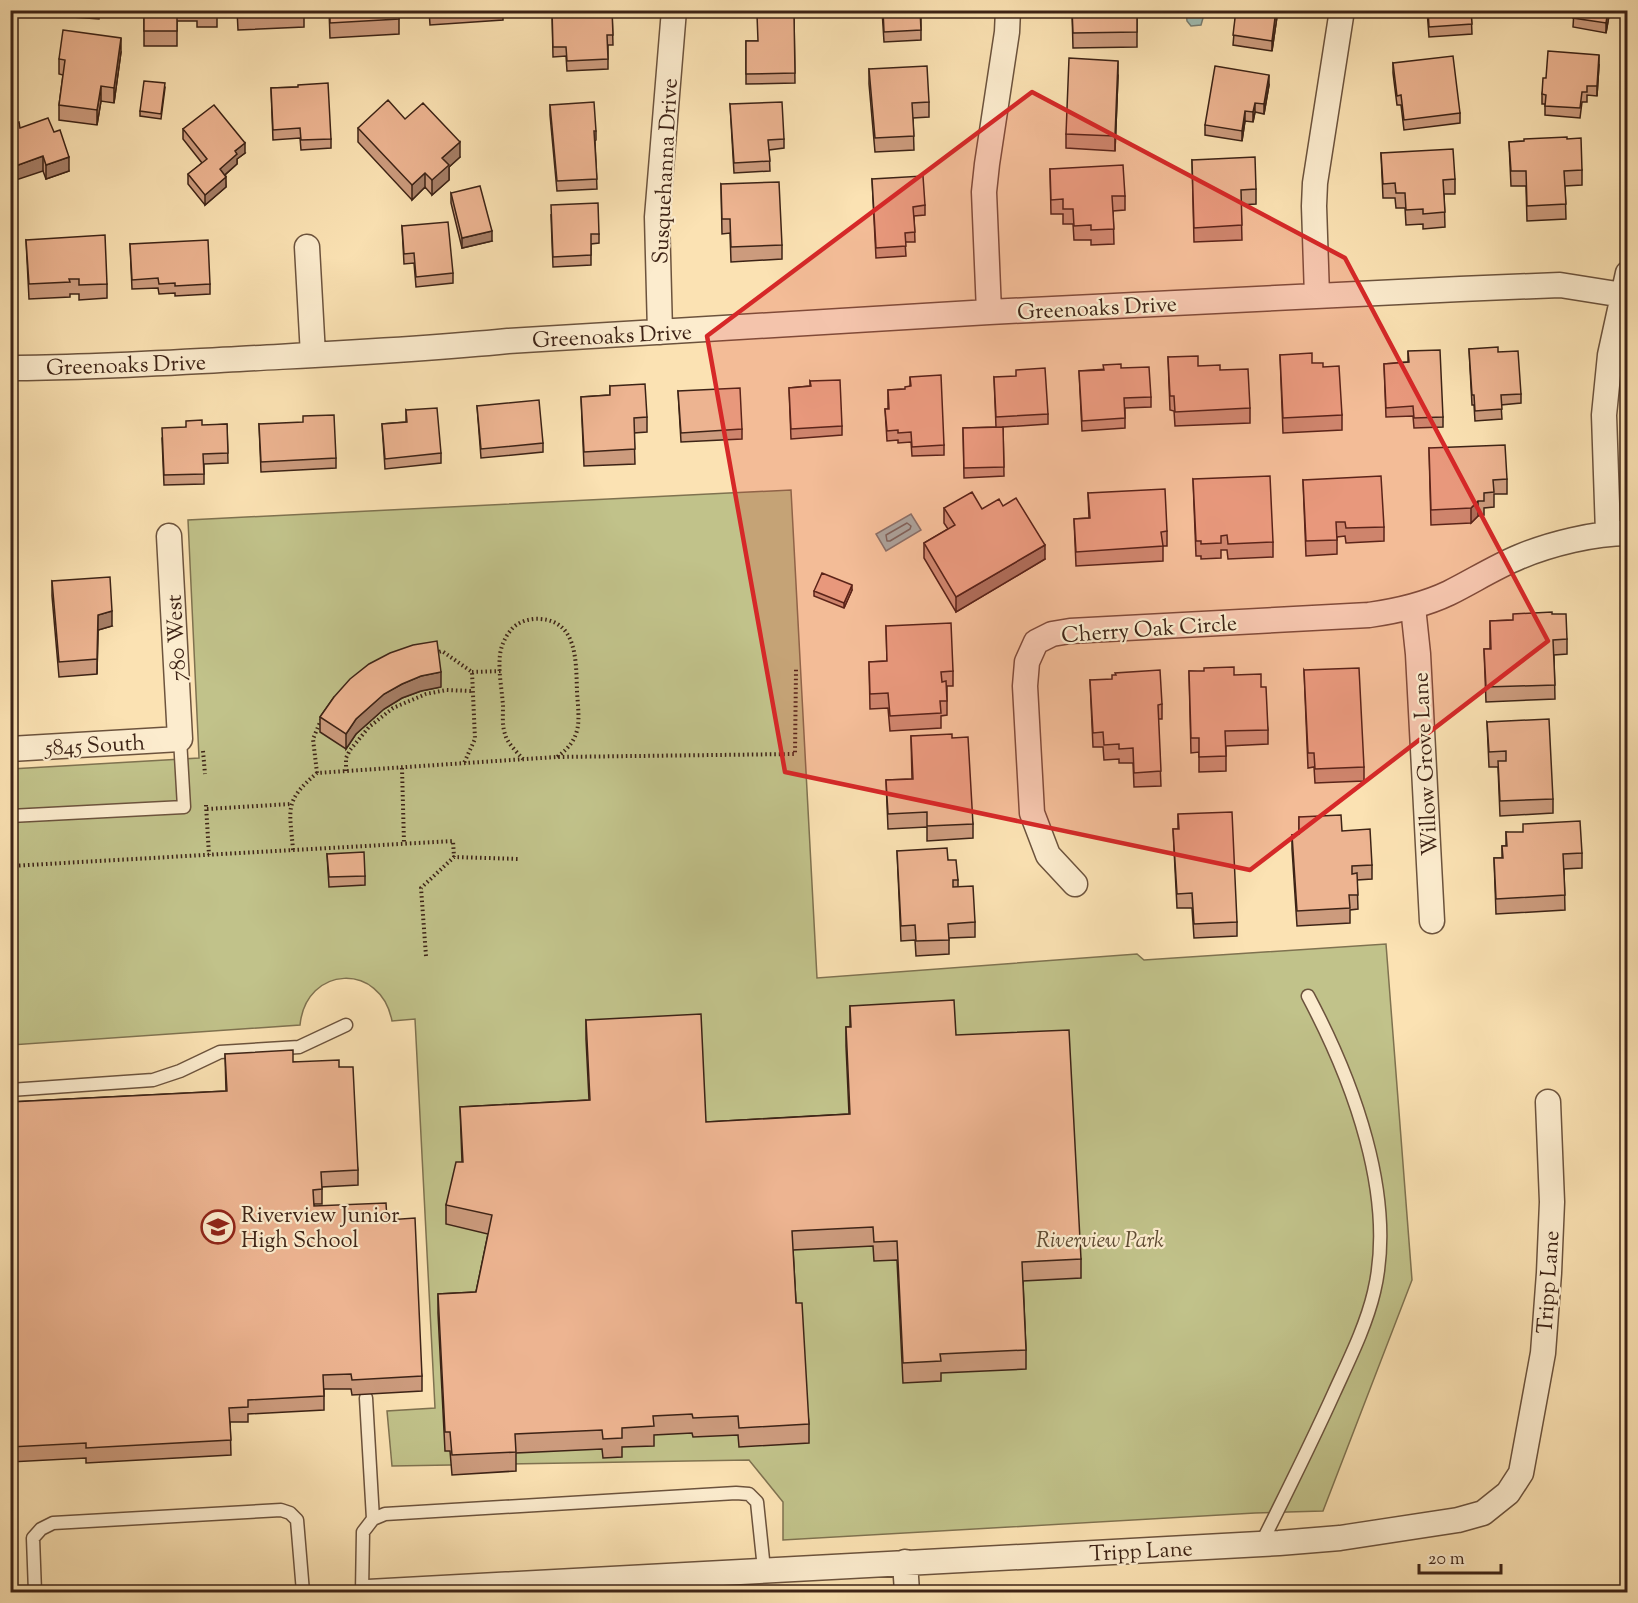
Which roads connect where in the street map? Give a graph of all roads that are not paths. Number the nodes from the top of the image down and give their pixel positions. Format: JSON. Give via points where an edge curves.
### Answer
{"nodes":[{"id":1,"x":674,"y":10,"type":"edge"},
{"id":2,"x":1008,"y":10,"type":"edge"},
{"id":3,"x":1342,"y":10,"type":"edge"},
{"id":4,"x":307,"y":247,"type":"dead end"},
{"id":5,"x":1625,"y":284,"type":"edge"},
{"id":6,"x":1317,"y":296,"type":"junction"},
{"id":7,"x":989,"y":312,"type":"junction"},
{"id":8,"x":660,"y":332,"type":"junction"},
{"id":9,"x":313,"y":355,"type":"junction"},
{"id":10,"x":10,"y":368,"type":"edge"},
{"id":11,"x":1618,"y":533,"type":"edge"},
{"id":12,"x":169,"y":536,"type":"dead end"},
{"id":13,"x":1413,"y":607,"type":"junction"},
{"id":14,"x":191,"y":740,"type":"junction"},
{"id":15,"x":10,"y":749,"type":"edge"},
{"id":16,"x":10,"y":816,"type":"edge"},
{"id":17,"x":1075,"y":884,"type":"dead end"},
{"id":18,"x":1432,"y":921,"type":"dead end"},
{"id":19,"x":1308,"y":996,"type":"dead end"},
{"id":20,"x":346,"y":1025,"type":"dead end"},
{"id":21,"x":10,"y":1090,"type":"edge"},
{"id":22,"x":1548,"y":1102,"type":"dead end"},
{"id":23,"x":366,"y":1398,"type":"edge"},
{"id":24,"x":373,"y":1519,"type":"junction"},
{"id":25,"x":1260,"y":1544,"type":"junction"},
{"id":26,"x":905,"y":1562,"type":"junction"},
{"id":27,"x":764,"y":1569,"type":"junction"},
{"id":28,"x":35,"y":1593,"type":"edge"},
{"id":29,"x":303,"y":1593,"type":"edge"},
{"id":30,"x":362,"y":1593,"type":"edge"},
{"id":31,"x":368,"y":1593,"type":"edge"},
{"id":32,"x":907,"y":1593,"type":"edge"}],
"edges":[{"from":1,"to":8,"type":"street","name":"Susquehanna Drive","via":[[657,217]]},
{"from":2,"to":7,"type":"street","via":[[984,192]]},
{"from":3,"to":6,"type":"street","via":[[1315,183]]},
{"from":4,"to":9,"type":"street"},
{"from":5,"to":6,"type":"street","name":"Greenoaks Drive"},
{"from":5,"to":11,"type":"street","name":"Greenoaks Drive","via":[[1610,355],[1604,415]]},
{"from":6,"to":7,"type":"street","name":"Greenoaks Drive"},
{"from":7,"to":8,"type":"street","name":"Greenoaks Drive"},
{"from":8,"to":9,"type":"street","name":"Greenoaks Drive"},
{"from":9,"to":10,"type":"street","name":"Greenoaks Drive"},
{"from":11,"to":13,"type":"street","via":[[1521,556]]},
{"from":12,"to":14,"type":"street","name":"780 West"},
{"from":13,"to":17,"type":"street","name":"Cherry Oak Circle","via":[[1369,615],[1070,631],[1036,642],[1027,662],[1025,686],[1032,813],[1048,855]]},
{"from":13,"to":18,"type":"street","name":"Willow Grove Lane"},
{"from":14,"to":15,"type":"street","name":"5845 South"},
{"from":14,"to":16,"type":"lane","via":[[184,807]]},
{"from":19,"to":25,"type":"lane","via":[[1332,1041],[1358,1112],[1375,1177],[1381,1243],[1374,1292],[1353,1352]]},
{"from":20,"to":21,"type":"lane","via":[[299,1047],[220,1052],[153,1080]]},
{"from":22,"to":25,"type":"street","name":"Tripp Lane","via":[[1552,1202],[1542,1353],[1521,1473],[1508,1493],[1483,1513],[1458,1520],[1340,1538]]},
{"from":23,"to":24,"type":"lane"},
{"from":24,"to":27,"type":"lane","via":[[385,1514],[749,1494],[757,1502]]},
{"from":24,"to":30,"type":"lane","via":[[363,1532]]},
{"from":25,"to":26,"type":"street","name":"Tripp Lane"},
{"from":26,"to":27,"type":"street","name":"Tripp Lane"},
{"from":26,"to":32,"type":"street"},
{"from":27,"to":31,"type":"street","name":"Tripp Lane"},
{"from":28,"to":29,"type":"lane","via":[[33,1538],[53,1523],[281,1510],[297,1520]]}]}
